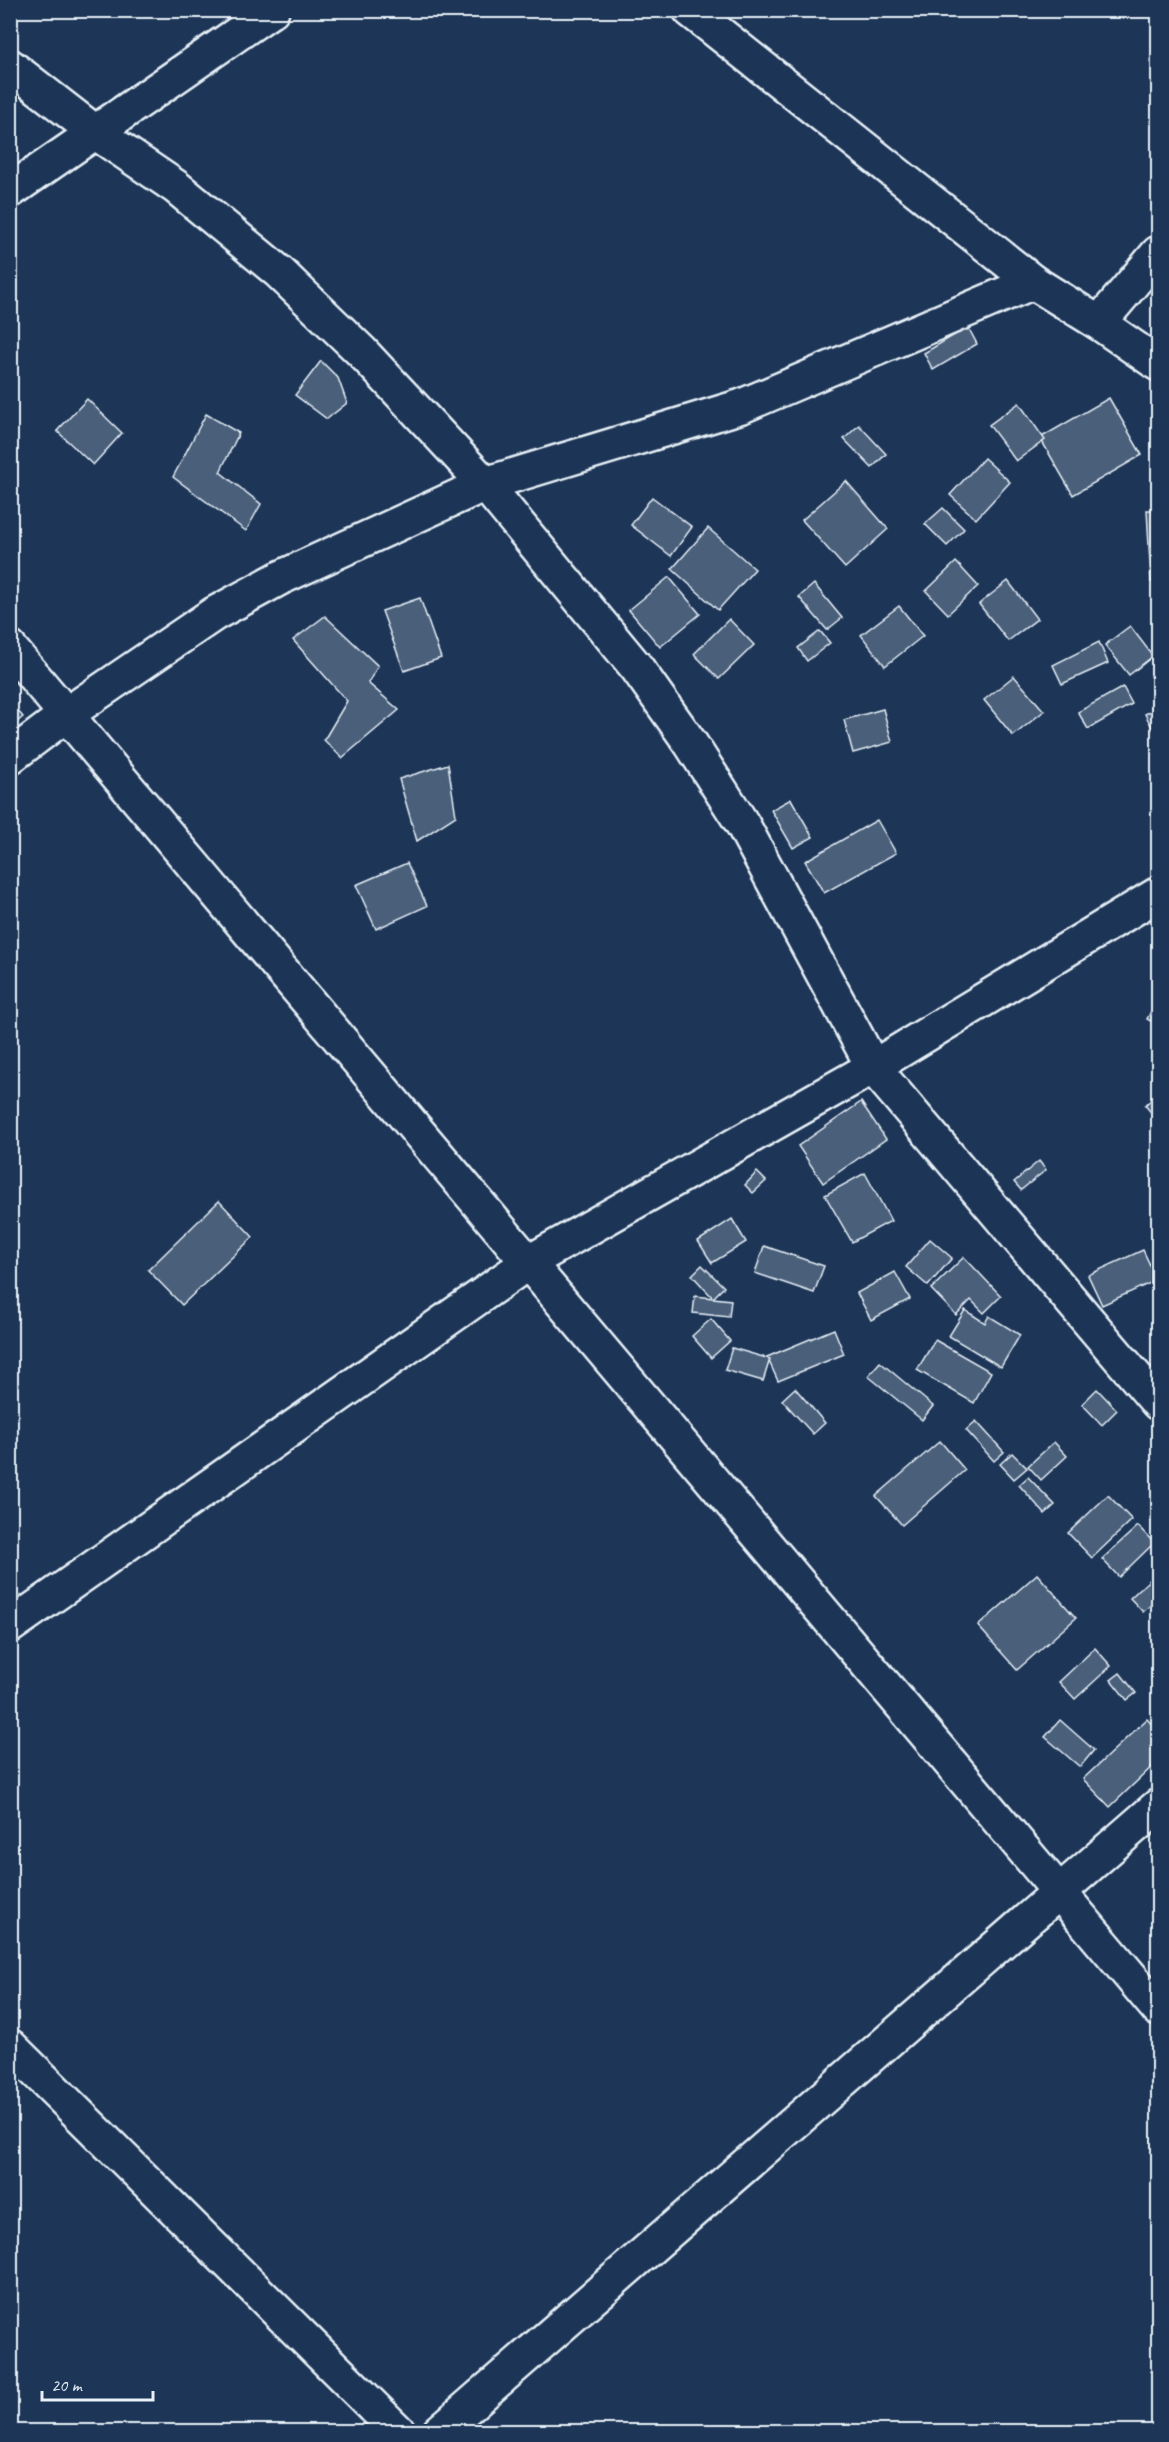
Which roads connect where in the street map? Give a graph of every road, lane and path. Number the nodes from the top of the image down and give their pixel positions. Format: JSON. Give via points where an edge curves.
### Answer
{"nodes":[{"id":1,"x":272,"y":10,"type":"edge"},
{"id":2,"x":690,"y":10,"type":"edge"},
{"id":3,"x":10,"y":66,"type":"edge"},
{"id":4,"x":95,"y":132,"type":"junction"},
{"id":5,"x":10,"y":191,"type":"edge"},
{"id":6,"x":1158,"y":253,"type":"edge"},
{"id":7,"x":1033,"y":282,"type":"junction"},
{"id":8,"x":1099,"y":322,"type":"junction"},
{"id":9,"x":1158,"y":364,"type":"edge"},
{"id":10,"x":485,"y":484,"type":"junction"},
{"id":11,"x":10,"y":648,"type":"edge"},
{"id":12,"x":67,"y":714,"type":"junction"},
{"id":13,"x":10,"y":757,"type":"edge"},
{"id":14,"x":1158,"y":894,"type":"edge"},
{"id":15,"x":873,"y":1067,"type":"junction"},
{"id":16,"x":529,"y":1262,"type":"junction"},
{"id":17,"x":1158,"y":1403,"type":"edge"},
{"id":18,"x":10,"y":1626,"type":"edge"},
{"id":19,"x":1158,"y":1806,"type":"edge"},
{"id":20,"x":1060,"y":1892,"type":"junction"},
{"id":21,"x":1158,"y":2010,"type":"edge"},
{"id":22,"x":10,"y":2046,"type":"edge"},
{"id":23,"x":399,"y":2432,"type":"edge"},
{"id":24,"x":440,"y":2432,"type":"edge"}],
"edges":[{"from":1,"to":4,"type":"street"},
{"from":2,"to":7,"type":"street"},
{"from":3,"to":4,"type":"street"},
{"from":4,"to":5,"type":"street"},
{"from":4,"to":10,"type":"street","via":[[176,187],[279,272],[362,352]]},
{"from":6,"to":8,"type":"street"},
{"from":7,"to":8,"type":"street"},
{"from":7,"to":10,"type":"street","via":[[742,406]]},
{"from":8,"to":9,"type":"street"},
{"from":10,"to":12,"type":"street","via":[[280,578],[223,609]]},
{"from":10,"to":15,"type":"street","via":[[637,668],[691,744],[743,825]]},
{"from":11,"to":12,"type":"street"},
{"from":12,"to":13,"type":"street"},
{"from":12,"to":16,"type":"street"},
{"from":14,"to":15,"type":"street"},
{"from":15,"to":16,"type":"street"},
{"from":15,"to":17,"type":"street"},
{"from":16,"to":18,"type":"street"},
{"from":16,"to":20,"type":"street"},
{"from":19,"to":20,"type":"street"},
{"from":20,"to":21,"type":"street"},
{"from":20,"to":24,"type":"street"},
{"from":22,"to":23,"type":"street"}]}
